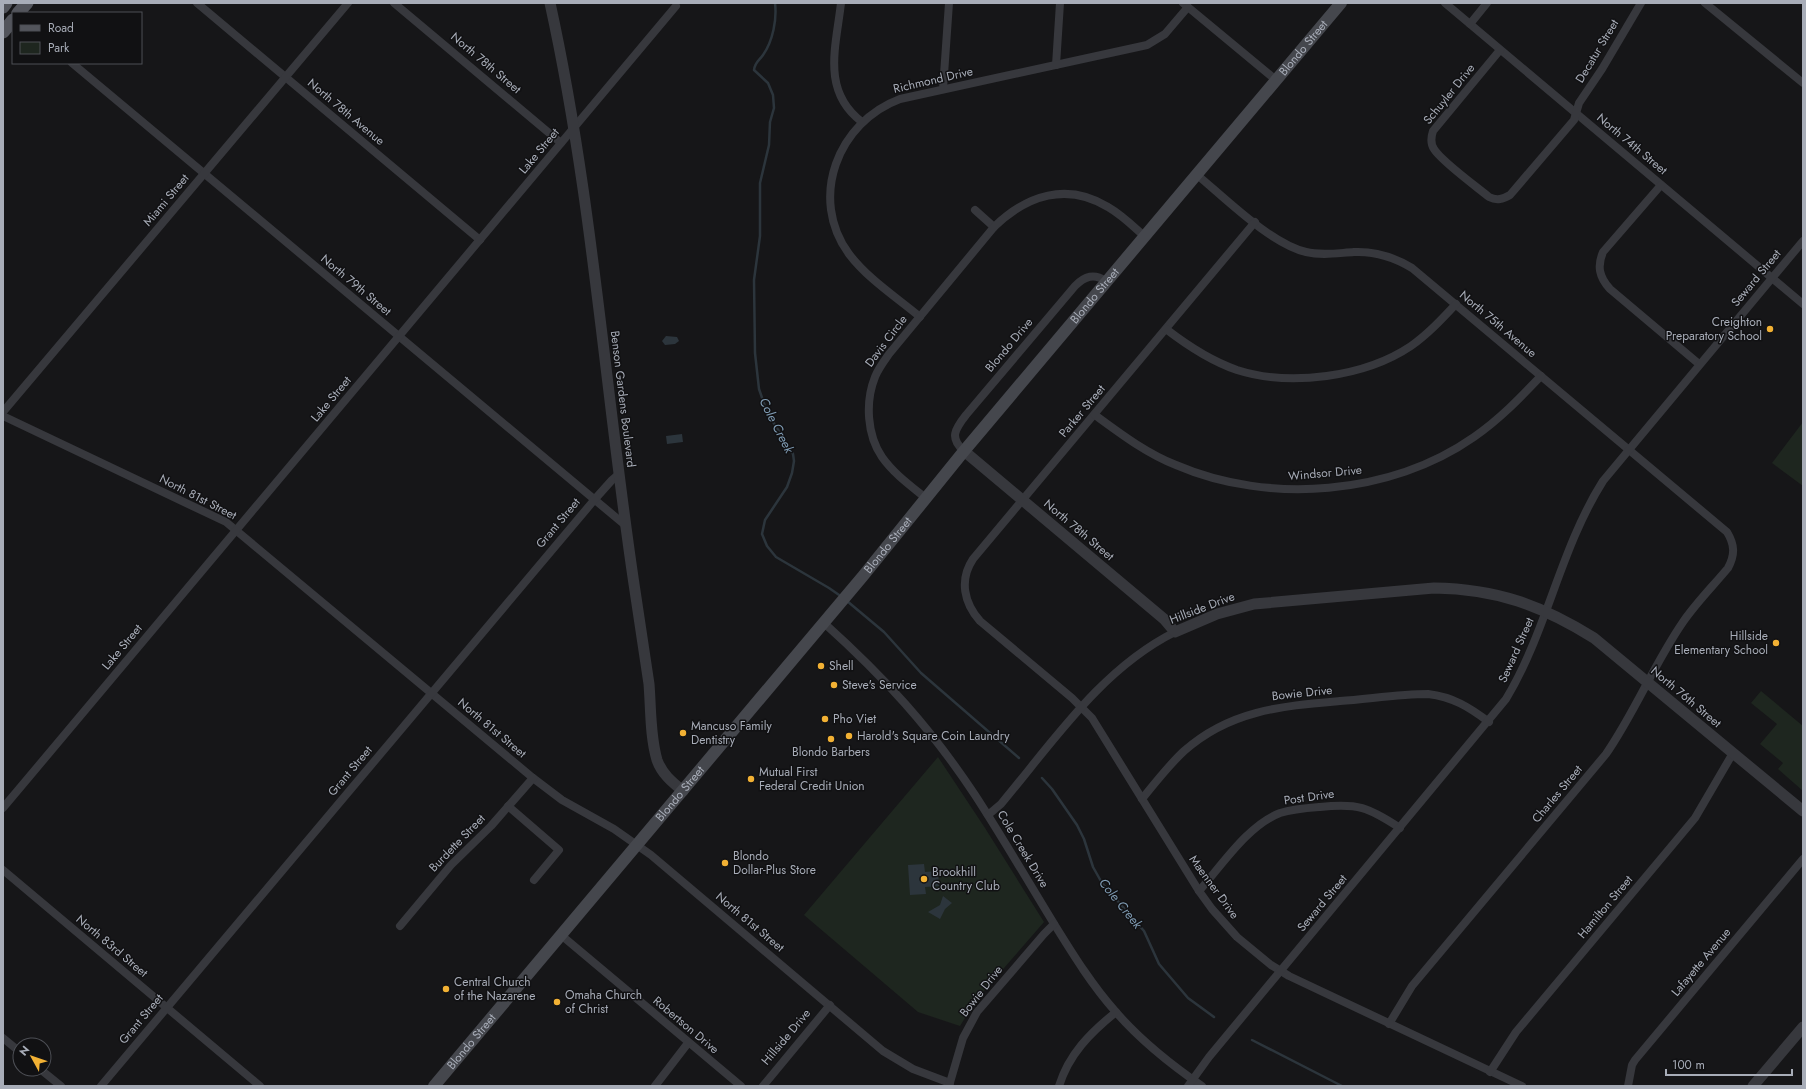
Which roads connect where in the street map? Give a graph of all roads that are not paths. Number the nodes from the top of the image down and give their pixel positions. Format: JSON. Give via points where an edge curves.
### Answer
{"nodes":[{"id":1,"x":6,"y":3,"type":"edge"},
{"id":2,"x":27,"y":3,"type":"edge"},
{"id":3,"x":197,"y":3,"type":"edge"},
{"id":4,"x":348,"y":3,"type":"edge"},
{"id":5,"x":394,"y":3,"type":"edge"},
{"id":6,"x":550,"y":3,"type":"edge"},
{"id":7,"x":841,"y":3,"type":"edge"},
{"id":8,"x":949,"y":3,"type":"edge"},
{"id":9,"x":1060,"y":3,"type":"edge"},
{"id":10,"x":1341,"y":3,"type":"edge"},
{"id":11,"x":1445,"y":3,"type":"edge"},
{"id":12,"x":1487,"y":3,"type":"edge"},
{"id":13,"x":1641,"y":3,"type":"edge"},
{"id":14,"x":1705,"y":3,"type":"edge"},
{"id":15,"x":1186,"y":5,"type":"edge"},
{"id":16,"x":676,"y":6,"type":"dead end"},
{"id":17,"x":3,"y":7,"type":"edge"},
{"id":18,"x":19,"y":12,"type":"edge"},
{"id":19,"x":12,"y":21,"type":"edge"},
{"id":20,"x":1470,"y":24,"type":"junction"},
{"id":21,"x":3,"y":32,"type":"edge"},
{"id":22,"x":1500,"y":50,"type":"junction"},
{"id":23,"x":73,"y":64,"type":"edge"},
{"id":24,"x":1056,"y":65,"type":"junction"},
{"id":25,"x":285,"y":77,"type":"junction"},
{"id":26,"x":1276,"y":80,"type":"junction"},
{"id":27,"x":1803,"y":83,"type":"edge"},
{"id":28,"x":943,"y":89,"type":"junction"},
{"id":29,"x":1576,"y":113,"type":"junction"},
{"id":30,"x":862,"y":122,"type":"junction"},
{"id":31,"x":574,"y":128,"type":"junction"},
{"id":32,"x":561,"y":143,"type":"junction"},
{"id":33,"x":204,"y":173,"type":"junction"},
{"id":34,"x":1196,"y":174,"type":"junction"},
{"id":35,"x":1661,"y":184,"type":"junction"},
{"id":36,"x":975,"y":210,"type":"dead end"},
{"id":37,"x":1254,"y":222,"type":"junction"},
{"id":38,"x":994,"y":227,"type":"junction"},
{"id":39,"x":1144,"y":236,"type":"junction"},
{"id":40,"x":480,"y":240,"type":"junction"},
{"id":41,"x":1803,"y":241,"type":"edge"},
{"id":42,"x":1772,"y":278,"type":"junction"},
{"id":43,"x":1106,"y":281,"type":"junction"},
{"id":44,"x":1456,"y":304,"type":"junction"},
{"id":45,"x":1803,"y":304,"type":"edge"},
{"id":46,"x":920,"y":317,"type":"junction"},
{"id":47,"x":1166,"y":329,"type":"junction"},
{"id":48,"x":399,"y":336,"type":"junction"},
{"id":49,"x":1699,"y":364,"type":"junction"},
{"id":50,"x":1541,"y":376,"type":"junction"},
{"id":51,"x":3,"y":412,"type":"edge"},
{"id":52,"x":1095,"y":415,"type":"junction"},
{"id":53,"x":3,"y":416,"type":"edge"},
{"id":54,"x":1628,"y":449,"type":"junction"},
{"id":55,"x":964,"y":451,"type":"junction"},
{"id":56,"x":619,"y":474,"type":"junction"},
{"id":57,"x":595,"y":499,"type":"junction"},
{"id":58,"x":927,"y":499,"type":"junction"},
{"id":59,"x":1023,"y":500,"type":"junction"},
{"id":60,"x":625,"y":525,"type":"junction"},
{"id":61,"x":236,"y":530,"type":"junction"},
{"id":62,"x":1728,"y":568,"type":"joint"},
{"id":63,"x":1546,"y":611,"type":"junction"},
{"id":64,"x":824,"y":623,"type":"junction"},
{"id":65,"x":982,"y":623,"type":"joint"},
{"id":66,"x":1175,"y":632,"type":"junction"},
{"id":67,"x":1648,"y":683,"type":"junction"},
{"id":68,"x":431,"y":692,"type":"junction"},
{"id":69,"x":1081,"y":707,"type":"junction"},
{"id":70,"x":1488,"y":722,"type":"junction"},
{"id":71,"x":1734,"y":753,"type":"junction"},
{"id":72,"x":533,"y":778,"type":"junction"},
{"id":73,"x":683,"y":791,"type":"junction"},
{"id":74,"x":1142,"y":799,"type":"junction"},
{"id":75,"x":508,"y":806,"type":"junction"},
{"id":76,"x":3,"y":808,"type":"edge"},
{"id":77,"x":1803,"y":811,"type":"edge"},
{"id":78,"x":988,"y":815,"type":"junction"},
{"id":79,"x":1400,"y":828,"type":"junction"},
{"id":80,"x":637,"y":845,"type":"junction"},
{"id":81,"x":1803,"y":859,"type":"edge"},
{"id":82,"x":3,"y":870,"type":"edge"},
{"id":83,"x":534,"y":880,"type":"dead end"},
{"id":84,"x":1199,"y":891,"type":"junction"},
{"id":85,"x":1054,"y":924,"type":"junction"},
{"id":86,"x":400,"y":926,"type":"dead end"},
{"id":87,"x":561,"y":935,"type":"junction"},
{"id":88,"x":1281,"y":970,"type":"junction"},
{"id":89,"x":830,"y":1005,"type":"junction"},
{"id":90,"x":167,"y":1008,"type":"junction"},
{"id":91,"x":1116,"y":1012,"type":"junction"},
{"id":92,"x":1389,"y":1024,"type":"junction"},
{"id":93,"x":1803,"y":1027,"type":"edge"},
{"id":94,"x":3,"y":1038,"type":"edge"},
{"id":95,"x":688,"y":1043,"type":"junction"},
{"id":96,"x":12,"y":1045,"type":"edge"},
{"id":97,"x":1490,"y":1072,"type":"junction"},
{"id":98,"x":50,"y":1077,"type":"edge"},
{"id":99,"x":1190,"y":1083,"type":"edge"},
{"id":100,"x":950,"y":1084,"type":"edge"},
{"id":101,"x":61,"y":1086,"type":"edge"},
{"id":102,"x":101,"y":1086,"type":"edge"},
{"id":103,"x":260,"y":1086,"type":"edge"},
{"id":104,"x":434,"y":1086,"type":"edge"},
{"id":105,"x":655,"y":1086,"type":"edge"},
{"id":106,"x":741,"y":1086,"type":"edge"},
{"id":107,"x":763,"y":1086,"type":"edge"},
{"id":108,"x":1059,"y":1086,"type":"edge"},
{"id":109,"x":1202,"y":1086,"type":"edge"},
{"id":110,"x":1522,"y":1086,"type":"edge"},
{"id":111,"x":1628,"y":1086,"type":"edge"},
{"id":112,"x":1753,"y":1086,"type":"edge"}],
"edges":[{"from":1,"to":17,"type":"main road"},
{"from":2,"to":18,"type":"main road"},
{"from":3,"to":25,"type":"street","name":"North 78th Avenue"},
{"from":4,"to":25,"type":"street","name":"Miami Street"},
{"from":5,"to":32,"type":"street","name":"North 78th Street"},
{"from":6,"to":31,"type":"street","name":"Benson Gardens Boulevard"},
{"from":7,"to":30,"type":"street","via":[[834,65],[835,80],[838,93],[845,105]]},
{"from":8,"to":28,"type":"street"},
{"from":9,"to":24,"type":"street"},
{"from":10,"to":26,"type":"main road","name":"Blondo Street"},
{"from":11,"to":20,"type":"street","name":"North 74th Street"},
{"from":12,"to":20,"type":"street"},
{"from":13,"to":29,"type":"street","name":"Decatur Street","via":[[1579,103]]},
{"from":14,"to":27,"type":"street"},
{"from":15,"to":24,"type":"street","name":"Richmond Drive","via":[[1165,34],[1147,45]]},
{"from":15,"to":26,"type":"street"},
{"from":16,"to":31,"type":"street","name":"Lake Street"},
{"from":19,"to":21,"type":"main road"},
{"from":20,"to":22,"type":"street","name":"North 74th Street"},
{"from":22,"to":29,"type":"street","name":"North 74th Street"},
{"from":22,"to":29,"type":"street","name":"Schuyler Drive","via":[[1433,131],[1431,142],[1437,154],[1489,197],[1501,199],[1510,195],[1574,120]]},
{"from":23,"to":33,"type":"street","name":"North 79th Street"},
{"from":24,"to":28,"type":"street","name":"Richmond Drive"},
{"from":25,"to":33,"type":"street","name":"Miami Street"},
{"from":25,"to":40,"type":"street","name":"North 78th Avenue"},
{"from":26,"to":34,"type":"main road","name":"Blondo Street"},
{"from":28,"to":30,"type":"street","name":"Richmond Drive","via":[[890,102]]},
{"from":29,"to":35,"type":"street","name":"North 74th Street"},
{"from":30,"to":46,"type":"street","name":"Richmond Drive","via":[[845,144],[834,169],[831,197],[835,225],[856,262]]},
{"from":31,"to":32,"type":"street","name":"Lake Street"},
{"from":31,"to":56,"type":"street","name":"Benson Gardens Boulevard"},
{"from":32,"to":40,"type":"street","name":"Lake Street"},
{"from":33,"to":48,"type":"street","name":"North 79th Street"},
{"from":33,"to":51,"type":"street","name":"Miami Street"},
{"from":34,"to":37,"type":"street","name":"North 75th Avenue"},
{"from":34,"to":39,"type":"main road","name":"Blondo Street"},
{"from":35,"to":42,"type":"street","name":"North 74th Street"},
{"from":35,"to":49,"type":"street","via":[[1604,252],[1599,270],[1605,284]]},
{"from":36,"to":38,"type":"street"},
{"from":37,"to":44,"type":"street","name":"North 75th Avenue","via":[[1279,241],[1304,252],[1363,252],[1392,258],[1412,268]]},
{"from":37,"to":47,"type":"street","name":"Parker Street"},
{"from":38,"to":39,"type":"street","name":"Davis Circle","via":[[1028,201],[1048,195],[1067,194],[1085,196],[1102,203],[1117,212]]},
{"from":38,"to":46,"type":"street","name":"Davis Circle"},
{"from":39,"to":43,"type":"main road","name":"Blondo Street"},
{"from":40,"to":48,"type":"street","name":"Lake Street"},
{"from":41,"to":42,"type":"street","name":"Seward Street"},
{"from":42,"to":45,"type":"street","name":"North 74th Street"},
{"from":42,"to":49,"type":"street","name":"Seward Street"},
{"from":43,"to":55,"type":"main road","name":"Blondo Street"},
{"from":43,"to":55,"type":"street","name":"Blondo Drive","via":[[1093,276],[1084,278],[1075,286],[966,415],[957,428],[955,438]]},
{"from":44,"to":47,"type":"street","via":[[1425,335],[1395,355],[1359,369],[1316,376],[1274,377],[1238,370],[1201,354]]},
{"from":44,"to":50,"type":"street","name":"North 75th Avenue"},
{"from":46,"to":58,"type":"street","name":"Davis Circle","via":[[879,368],[871,386],[869,406],[872,434],[882,457],[896,473]]},
{"from":47,"to":52,"type":"street","name":"Parker Street"},
{"from":48,"to":57,"type":"street","name":"North 79th Street"},
{"from":48,"to":61,"type":"street","name":"Lake Street"},
{"from":49,"to":54,"type":"street","name":"Seward Street"},
{"from":50,"to":52,"type":"street","name":"Windsor Drive","via":[[1497,420],[1447,453],[1392,476],[1333,486],[1266,488],[1236,484],[1207,476],[1150,453]]},
{"from":50,"to":54,"type":"street","name":"North 75th Avenue"},
{"from":52,"to":59,"type":"street","name":"Parker Street"},
{"from":53,"to":61,"type":"street","name":"North 81st Street","via":[[226,522]]},
{"from":54,"to":62,"type":"street","name":"North 75th Avenue","via":[[1727,532],[1733,542],[1734,551]]},
{"from":54,"to":63,"type":"street","name":"Seward Street","via":[[1603,481],[1589,505]]},
{"from":55,"to":58,"type":"main road","name":"Blondo Street"},
{"from":55,"to":59,"type":"street","name":"North 78th Street"},
{"from":56,"to":57,"type":"street","name":"Grant Street"},
{"from":56,"to":60,"type":"street","name":"Benson Gardens Boulevard"},
{"from":57,"to":60,"type":"street","name":"North 79th Street"},
{"from":57,"to":68,"type":"street","name":"Grant Street"},
{"from":58,"to":64,"type":"main road","name":"Blondo Street"},
{"from":59,"to":65,"type":"street","name":"Parker Street","via":[[973,559],[966,573],[966,599]]},
{"from":59,"to":66,"type":"street","name":"North 78th Street","via":[[1164,619]]},
{"from":60,"to":73,"type":"street","name":"Benson Gardens Boulevard","via":[[656,757],[664,774]]},
{"from":61,"to":68,"type":"street","name":"North 81st Street"},
{"from":61,"to":76,"type":"street","name":"Lake Street"},
{"from":62,"to":67,"type":"street","name":"Charles Street","via":[[1683,623]]},
{"from":63,"to":66,"type":"street","name":"Hillside Drive","via":[[1512,598],[1485,592],[1434,588],[1254,604],[1216,614]]},
{"from":63,"to":67,"type":"street","name":"North 76th Street","via":[[1594,638]]},
{"from":63,"to":70,"type":"street","name":"Seward Street","via":[[1518,679]]},
{"from":64,"to":73,"type":"main road","name":"Blondo Street"},
{"from":64,"to":78,"type":"street","name":"Cole Creek Drive","via":[[874,670],[916,715],[945,751]]},
{"from":65,"to":69,"type":"street","name":"Maenner Drive"},
{"from":66,"to":69,"type":"street","name":"Hillside Drive","via":[[1125,663]]},
{"from":67,"to":71,"type":"street","name":"North 76th Street"},
{"from":67,"to":92,"type":"street","name":"Charles Street","via":[[1606,754],[1412,986]]},
{"from":68,"to":72,"type":"street","name":"North 81st Street"},
{"from":68,"to":90,"type":"street","name":"Grant Street"},
{"from":69,"to":74,"type":"street","name":"Maenner Drive","via":[[1092,718]]},
{"from":69,"to":78,"type":"street","name":"Hillside Drive","via":[[1001,804]]},
{"from":70,"to":74,"type":"street","name":"Bowie Drive","via":[[1461,703],[1428,694],[1266,710],[1233,721],[1197,741],[1174,761]]},
{"from":70,"to":79,"type":"street","name":"Seward Street"},
{"from":71,"to":77,"type":"street","name":"North 76th Street"},
{"from":71,"to":97,"type":"street","name":"Hamilton Street","via":[[1695,818],[1516,1032]]},
{"from":72,"to":75,"type":"street","name":"Burdette Street"},
{"from":72,"to":80,"type":"street","name":"North 81st Street","via":[[562,800]]},
{"from":73,"to":80,"type":"main road","name":"Blondo Street"},
{"from":74,"to":84,"type":"street","name":"Maenner Drive"},
{"from":75,"to":83,"type":"street","via":[[559,850]]},
{"from":75,"to":86,"type":"street","name":"Burdette Street","via":[[451,865]]},
{"from":78,"to":85,"type":"street","name":"Cole Creek Drive"},
{"from":79,"to":84,"type":"street","name":"Post Drive","via":[[1375,812],[1356,806],[1338,805],[1281,813],[1258,826],[1241,842]]},
{"from":79,"to":88,"type":"street","name":"Seward Street"},
{"from":80,"to":87,"type":"main road","name":"Blondo Street"},
{"from":80,"to":89,"type":"street","name":"North 81st Street"},
{"from":81,"to":111,"type":"street","name":"Lafayette Avenue","via":[[1635,1060]]},
{"from":82,"to":90,"type":"street","name":"North 83rd Street"},
{"from":84,"to":88,"type":"street","name":"Maenner Drive","via":[[1237,937]]},
{"from":85,"to":91,"type":"street","name":"Cole Creek Drive","via":[[1091,981]]},
{"from":85,"to":100,"type":"street","name":"Bowie Drive","via":[[977,1012],[963,1038]]},
{"from":87,"to":95,"type":"street","name":"Robertson Drive"},
{"from":87,"to":104,"type":"main road","name":"Blondo Street"},
{"from":88,"to":92,"type":"street","name":"Maenner Drive","via":[[1309,987]]},
{"from":88,"to":99,"type":"street","name":"Seward Street"},
{"from":89,"to":100,"type":"street","name":"North 81st Street","via":[[896,1060],[920,1073]]},
{"from":89,"to":107,"type":"street","name":"Hillside Drive"},
{"from":90,"to":102,"type":"street","name":"Grant Street"},
{"from":90,"to":103,"type":"street","name":"North 83rd Street"},
{"from":91,"to":99,"type":"street","name":"Cole Creek Drive"},
{"from":91,"to":108,"type":"street","via":[[1082,1042],[1068,1062]]},
{"from":92,"to":97,"type":"street","name":"Maenner Drive"},
{"from":93,"to":112,"type":"street"},
{"from":94,"to":96,"type":"street"},
{"from":95,"to":105,"type":"street"},
{"from":95,"to":106,"type":"street","name":"Robertson Drive"},
{"from":97,"to":110,"type":"street","name":"Maenner Drive"},
{"from":98,"to":101,"type":"street"},
{"from":99,"to":109,"type":"street","name":"Cole Creek Drive"}]}
